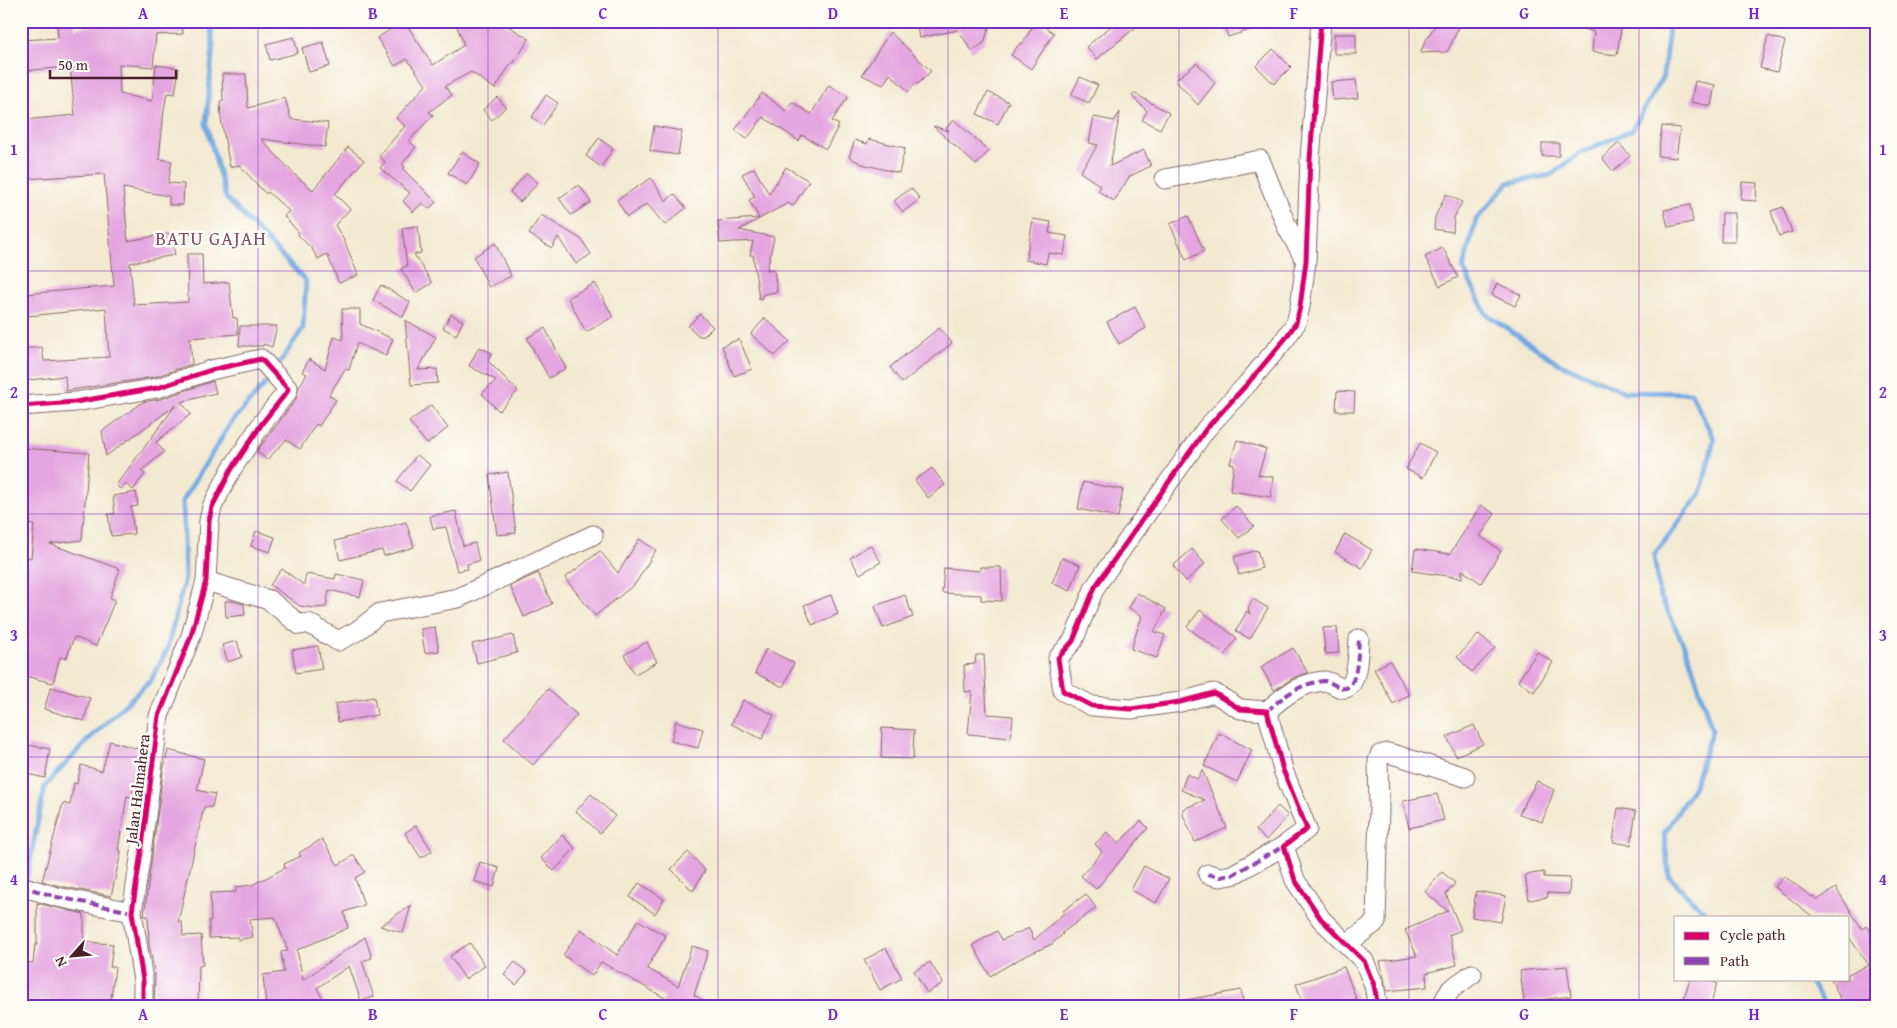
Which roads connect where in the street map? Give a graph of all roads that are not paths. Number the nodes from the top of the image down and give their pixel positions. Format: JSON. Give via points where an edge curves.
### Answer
{"nodes":[{"id":1,"x":1322,"y":21,"type":"edge"},
{"id":2,"x":1165,"y":179,"type":"dead end"},
{"id":3,"x":1306,"y":261,"type":"junction"},
{"id":4,"x":21,"y":406,"type":"edge"},
{"id":5,"x":593,"y":535,"type":"dead end"},
{"id":6,"x":206,"y":581,"type":"junction"},
{"id":7,"x":1359,"y":639,"type":"dead end"},
{"id":8,"x":1267,"y":712,"type":"junction"},
{"id":9,"x":1466,"y":777,"type":"dead end"},
{"id":10,"x":1284,"y":846,"type":"junction"},
{"id":11,"x":1208,"y":874,"type":"dead end"},
{"id":12,"x":21,"y":886,"type":"edge"},
{"id":13,"x":132,"y":912,"type":"junction"},
{"id":14,"x":1347,"y":944,"type":"junction"},
{"id":15,"x":1472,"y":974,"type":"dead end"},
{"id":16,"x":143,"y":1007,"type":"edge"},
{"id":17,"x":1378,"y":1007,"type":"edge"},
{"id":18,"x":1441,"y":1007,"type":"edge"}],
"edges":[{"from":1,"to":3,"type":"street","via":[[1310,159]]},
{"from":2,"to":3,"type":"street","via":[[1260,160],[1288,229]]},
{"from":3,"to":8,"type":"street","via":[[1296,323],[1206,429],[1096,587],[1073,642],[1058,658],[1063,691],[1092,706],[1131,710],[1214,694],[1240,709]]},
{"from":4,"to":6,"type":"street","name":"Jalan Halmahera","via":[[75,402],[157,388],[210,370],[261,359],[288,389],[231,470],[212,507]]},
{"from":5,"to":6,"type":"street","via":[[458,598],[380,613],[338,641],[308,623],[300,626],[269,600]]},
{"from":6,"to":13,"type":"street","name":"Jalan Halmahera","via":[[191,636],[159,716]]},
{"from":7,"to":8,"type":"street","via":[[1354,680],[1349,686],[1344,689],[1332,682],[1309,683],[1293,691]]},
{"from":8,"to":10,"type":"street","via":[[1283,770],[1307,829]]},
{"from":9,"to":14,"type":"street","via":[[1388,753],[1380,755],[1376,922]]},
{"from":10,"to":11,"type":"street","via":[[1232,875]]},
{"from":10,"to":14,"type":"street","via":[[1295,880],[1322,920]]},
{"from":12,"to":13,"type":"street"},
{"from":13,"to":16,"type":"street","name":"Jalan Halmahera","via":[[143,980]]},
{"from":14,"to":17,"type":"street","via":[[1364,961],[1374,985]]},
{"from":15,"to":18,"type":"street","via":[[1450,990]]}]}
